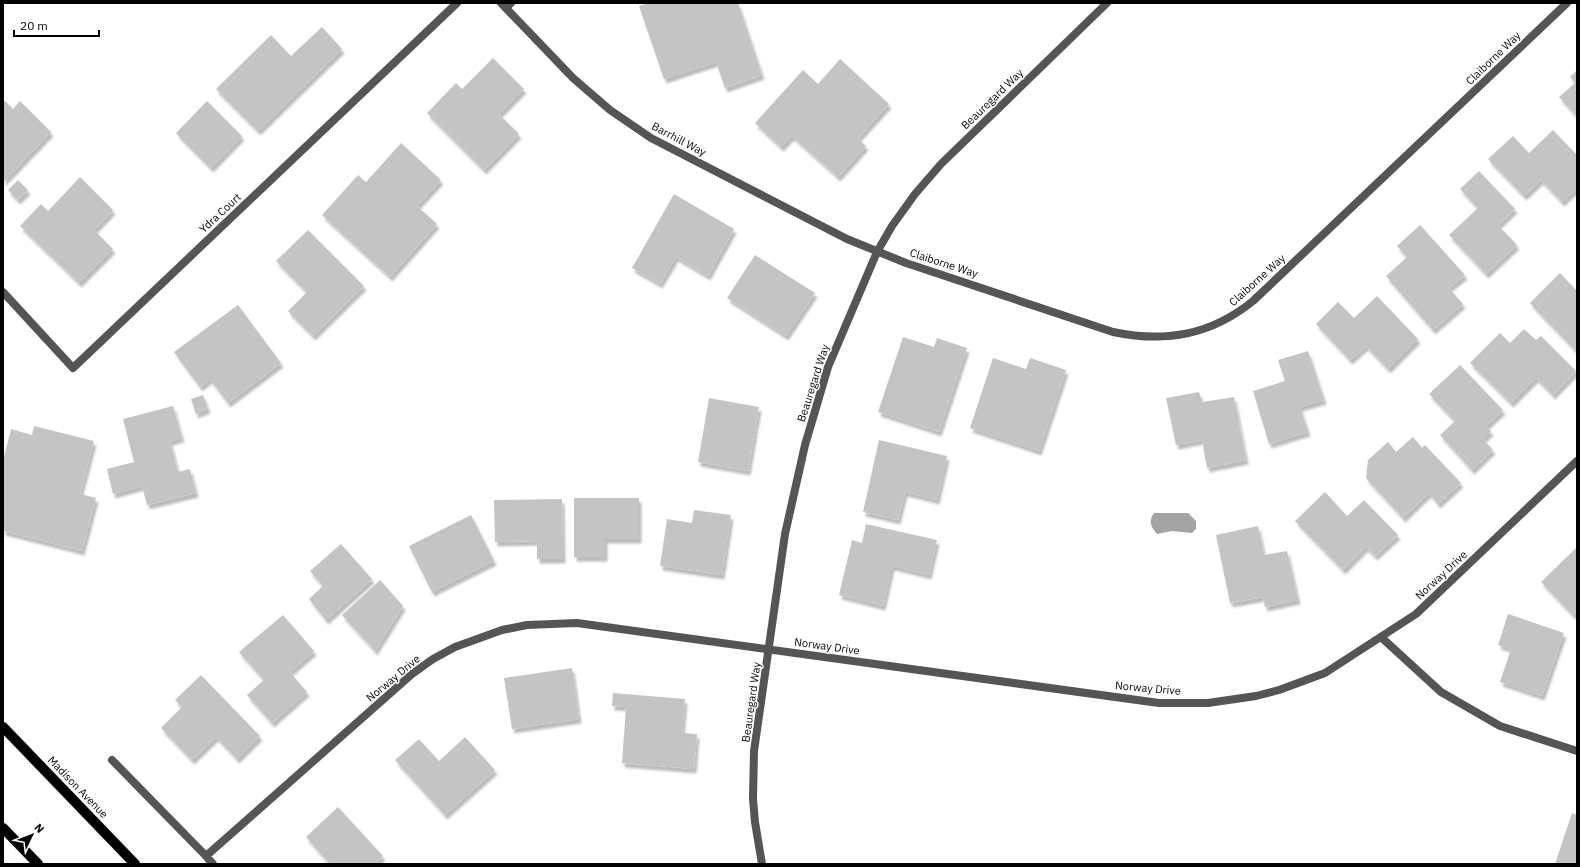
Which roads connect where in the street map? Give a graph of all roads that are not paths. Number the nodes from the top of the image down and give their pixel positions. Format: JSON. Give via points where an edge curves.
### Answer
{"nodes":[{"id":1,"x":457,"y":3,"type":"edge"},
{"id":2,"x":1107,"y":3,"type":"edge"},
{"id":3,"x":1567,"y":3,"type":"edge"},
{"id":4,"x":506,"y":5,"type":"edge"},
{"id":5,"x":877,"y":252,"type":"junction"},
{"id":6,"x":3,"y":292,"type":"edge"},
{"id":7,"x":1577,"y":462,"type":"edge"},
{"id":8,"x":1382,"y":638,"type":"junction"},
{"id":9,"x":770,"y":649,"type":"junction"},
{"id":10,"x":3,"y":727,"type":"edge"},
{"id":11,"x":1577,"y":751,"type":"edge"},
{"id":12,"x":112,"y":760,"type":"dead end"},
{"id":13,"x":3,"y":828,"type":"edge"},
{"id":14,"x":206,"y":856,"type":"junction"},
{"id":15,"x":38,"y":864,"type":"edge"},
{"id":16,"x":135,"y":864,"type":"edge"},
{"id":17,"x":213,"y":864,"type":"edge"},
{"id":18,"x":762,"y":864,"type":"edge"}],
"edges":[{"from":1,"to":6,"type":"street","name":"Ydra Court","via":[[73,368]]},
{"from":2,"to":5,"type":"street","name":"Beauregard Way","via":[[941,164],[915,194]]},
{"from":3,"to":5,"type":"street","name":"Claiborne Way","via":[[1254,302],[1237,315],[1198,332],[1155,338],[1113,332]]},
{"from":4,"to":5,"type":"street","name":"Barrhill Way","via":[[573,78],[610,110],[651,138]]},
{"from":5,"to":9,"type":"street","name":"Beauregard Way","via":[[828,367],[805,445],[785,534]]},
{"from":7,"to":8,"type":"street","name":"Norway Drive","via":[[1416,614]]},
{"from":8,"to":9,"type":"street","name":"Norway Drive","via":[[1325,674],[1279,690],[1208,703],[1159,703]]},
{"from":8,"to":11,"type":"street","via":[[1441,692],[1500,726]]},
{"from":9,"to":14,"type":"street","name":"Norway Drive","via":[[577,623],[527,626],[478,638],[444,653],[412,674]]},
{"from":9,"to":18,"type":"street","name":"Beauregard Way","via":[[754,751],[753,799]]},
{"from":10,"to":16,"type":"main road","name":"Madison Avenue"},
{"from":12,"to":14,"type":"street"},
{"from":13,"to":15,"type":"main road"},
{"from":14,"to":17,"type":"street"}]}
